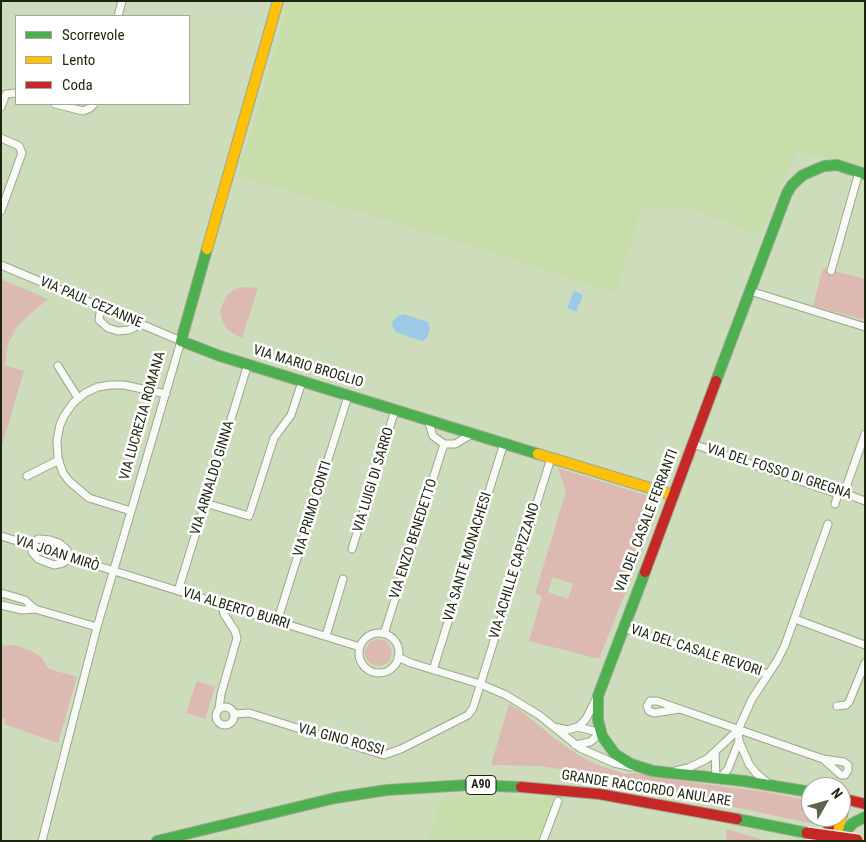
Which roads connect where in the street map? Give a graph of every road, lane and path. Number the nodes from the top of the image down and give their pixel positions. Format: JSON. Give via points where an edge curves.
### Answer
{"nodes":[{"id":1,"x":122,"y":1,"type":"edge"},
{"id":2,"x":278,"y":1,"type":"edge"},
{"id":3,"x":118,"y":15,"type":"edge"},
{"id":4,"x":15,"y":93,"type":"edge"},
{"id":5,"x":59,"y":105,"type":"edge"},
{"id":6,"x":93,"y":105,"type":"edge"},
{"id":7,"x":1,"y":107,"type":"edge"},
{"id":8,"x":1,"y":138,"type":"edge"},
{"id":9,"x":862,"y":173,"type":"edge"},
{"id":10,"x":1,"y":211,"type":"edge"},
{"id":11,"x":1,"y":265,"type":"edge"},
{"id":12,"x":831,"y":271,"type":"dead end"},
{"id":13,"x":750,"y":291,"type":"junction"},
{"id":14,"x":101,"y":307,"type":"junction"},
{"id":15,"x":138,"y":323,"type":"junction"},
{"id":16,"x":865,"y":327,"type":"edge"},
{"id":17,"x":181,"y":341,"type":"junction"},
{"id":18,"x":248,"y":364,"type":"junction"},
{"id":19,"x":58,"y":366,"type":"dead end"},
{"id":20,"x":302,"y":382,"type":"junction"},
{"id":21,"x":166,"y":394,"type":"junction"},
{"id":22,"x":348,"y":396,"type":"junction"},
{"id":23,"x":78,"y":398,"type":"junction"},
{"id":24,"x":396,"y":410,"type":"junction"},
{"id":25,"x":428,"y":420,"type":"junction"},
{"id":26,"x":472,"y":434,"type":"junction"},
{"id":27,"x":865,"y":434,"type":"edge"},
{"id":28,"x":504,"y":443,"type":"junction"},
{"id":29,"x":444,"y":444,"type":"junction"},
{"id":30,"x":693,"y":444,"type":"junction"},
{"id":31,"x":550,"y":458,"type":"junction"},
{"id":32,"x":59,"y":460,"type":"junction"},
{"id":33,"x":27,"y":476,"type":"dead end"},
{"id":34,"x":658,"y":491,"type":"junction"},
{"id":35,"x":841,"y":494,"type":"junction"},
{"id":36,"x":673,"y":496,"type":"junction"},
{"id":37,"x":865,"y":501,"type":"edge"},
{"id":38,"x":205,"y":503,"type":"junction"},
{"id":39,"x":835,"y":504,"type":"dead end"},
{"id":40,"x":131,"y":512,"type":"junction"},
{"id":41,"x":666,"y":512,"type":"junction"},
{"id":42,"x":828,"y":524,"type":"dead end"},
{"id":43,"x":1,"y":536,"type":"edge"},
{"id":44,"x":31,"y":545,"type":"junction"},
{"id":45,"x":352,"y":549,"type":"dead end"},
{"id":46,"x":70,"y":558,"type":"junction"},
{"id":47,"x":113,"y":572,"type":"junction"},
{"id":48,"x":343,"y":579,"type":"dead end"},
{"id":49,"x":178,"y":591,"type":"junction"},
{"id":50,"x":1,"y":593,"type":"edge"},
{"id":51,"x":1,"y":605,"type":"edge"},
{"id":52,"x":222,"y":605,"type":"junction"},
{"id":53,"x":35,"y":608,"type":"junction"},
{"id":54,"x":795,"y":619,"type":"junction"},
{"id":55,"x":278,"y":622,"type":"junction"},
{"id":56,"x":97,"y":627,"type":"junction"},
{"id":57,"x":623,"y":628,"type":"junction"},
{"id":58,"x":384,"y":634,"type":"junction"},
{"id":59,"x":326,"y":636,"type":"junction"},
{"id":60,"x":865,"y":644,"type":"edge"},
{"id":61,"x":360,"y":647,"type":"junction"},
{"id":62,"x":398,"y":657,"type":"junction"},
{"id":63,"x":865,"y":663,"type":"edge"},
{"id":64,"x":433,"y":670,"type":"junction"},
{"id":65,"x":768,"y":674,"type":"junction"},
{"id":66,"x":480,"y":684,"type":"junction"},
{"id":67,"x":598,"y":696,"type":"junction"},
{"id":68,"x":837,"y":706,"type":"dead end"},
{"id":69,"x":220,"y":708,"type":"junction"},
{"id":70,"x":680,"y":709,"type":"dead end"},
{"id":71,"x":234,"y":714,"type":"junction"},
{"id":72,"x":553,"y":727,"type":"junction"},
{"id":73,"x":578,"y":727,"type":"junction"},
{"id":74,"x":738,"y":730,"type":"junction"},
{"id":75,"x":601,"y":733,"type":"junction"},
{"id":76,"x":739,"y":741,"type":"junction"},
{"id":77,"x":575,"y":745,"type":"junction"},
{"id":78,"x":715,"y":753,"type":"junction"},
{"id":79,"x":823,"y":759,"type":"dead end"},
{"id":80,"x":642,"y":769,"type":"junction"},
{"id":81,"x":664,"y":772,"type":"junction"},
{"id":82,"x":716,"y":778,"type":"junction"},
{"id":83,"x":772,"y":785,"type":"junction"},
{"id":84,"x":798,"y":790,"type":"junction"},
{"id":85,"x":801,"y":790,"type":"edge"},
{"id":86,"x":801,"y":792,"type":"edge"},
{"id":87,"x":558,"y":800,"type":"dead end"},
{"id":88,"x":851,"y":802,"type":"edge"},
{"id":89,"x":865,"y":804,"type":"edge"},
{"id":90,"x":865,"y":817,"type":"edge"},
{"id":91,"x":827,"y":827,"type":"edge"},
{"id":92,"x":839,"y":827,"type":"edge"},
{"id":93,"x":857,"y":840,"type":"edge"},
{"id":94,"x":42,"y":841,"type":"edge"},
{"id":95,"x":157,"y":841,"type":"edge"},
{"id":96,"x":543,"y":841,"type":"edge"},
{"id":97,"x":826,"y":841,"type":"edge"},
{"id":98,"x":835,"y":841,"type":"edge"},
{"id":99,"x":843,"y":841,"type":"edge"},
{"id":100,"x":865,"y":841,"type":"edge"}],
"edges":[{"from":1,"to":3,"type":"street"},
{"from":2,"to":17,"type":"main road","name":"VIA LUCREZIA ROMANA"},
{"from":4,"to":7,"type":"street","via":[[6,94]]},
{"from":5,"to":6,"type":"street","via":[[83,111]]},
{"from":8,"to":10,"type":"street","via":[[17,144],[22,153]]},
{"from":9,"to":12,"type":"street"},
{"from":9,"to":13,"type":"main road","name":"VIA DEL CASALE FERRANTI","via":[[837,165],[824,166],[806,173],[792,185]]},
{"from":11,"to":14,"type":"street","name":"VIA PAUL CEZANNE"},
{"from":13,"to":16,"type":"street"},
{"from":13,"to":30,"type":"main road","name":"VIA DEL CASALE FERRANTI"},
{"from":14,"to":15,"type":"street","name":"VIA PAUL CEZANNE"},
{"from":14,"to":15,"type":"street","via":[[99,320],[108,328],[129,330]]},
{"from":15,"to":17,"type":"street","name":"VIA PAUL CEZANNE"},
{"from":17,"to":18,"type":"main road","name":"VIA MARIO BROGLIO"},
{"from":17,"to":21,"type":"street","name":"VIA LUCREZIA ROMANA"},
{"from":18,"to":20,"type":"main road","name":"VIA MARIO BROGLIO"},
{"from":18,"to":38,"type":"street","name":"VIA ARNALDO GINNA"},
{"from":19,"to":23,"type":"street"},
{"from":20,"to":22,"type":"main road","name":"VIA MARIO BROGLIO"},
{"from":20,"to":38,"type":"street","via":[[291,415],[273,441],[249,516]]},
{"from":21,"to":23,"type":"street","via":[[113,384],[95,388]]},
{"from":21,"to":40,"type":"street","name":"VIA LUCREZIA ROMANA"},
{"from":22,"to":24,"type":"main road","name":"VIA MARIO BROGLIO"},
{"from":22,"to":55,"type":"street","name":"VIA PRIMO CONTI"},
{"from":23,"to":32,"type":"street","via":[[61,422]]},
{"from":24,"to":25,"type":"main road","name":"VIA MARIO BROGLIO"},
{"from":24,"to":45,"type":"street","name":"VIA LUIGI DI SARRO"},
{"from":25,"to":26,"type":"main road","name":"VIA MARIO BROGLIO"},
{"from":25,"to":29,"type":"street","via":[[434,436]]},
{"from":26,"to":28,"type":"main road","name":"VIA MARIO BROGLIO"},
{"from":26,"to":29,"type":"street","via":[[455,444]]},
{"from":27,"to":35,"type":"street"},
{"from":28,"to":31,"type":"main road","name":"VIA MARIO BROGLIO"},
{"from":28,"to":64,"type":"street","name":"VIA SANTE MONACHESI"},
{"from":29,"to":58,"type":"street","name":"VIA ENZO BENEDETTO"},
{"from":30,"to":35,"type":"street","name":"VIA DEL FOSSO DI GREGNA"},
{"from":30,"to":36,"type":"main road","name":"VIA DEL CASALE FERRANTI"},
{"from":31,"to":34,"type":"main road","name":"VIA MARIO BROGLIO"},
{"from":31,"to":66,"type":"street","name":"VIA ACHILLE CAPIZZANO"},
{"from":32,"to":33,"type":"street"},
{"from":32,"to":40,"type":"street","via":[[66,477],[84,495]]},
{"from":34,"to":36,"type":"main road","name":"VIA MARIO BROGLIO"},
{"from":34,"to":41,"type":"main road"},
{"from":35,"to":37,"type":"street","name":"VIA DEL FOSSO DI GREGNA"},
{"from":35,"to":39,"type":"street"},
{"from":36,"to":41,"type":"main road","name":"VIA DEL CASALE FERRANTI"},
{"from":38,"to":49,"type":"street","name":"VIA ARNALDO GINNA"},
{"from":40,"to":47,"type":"street","name":"VIA LUCREZIA ROMANA"},
{"from":41,"to":57,"type":"main road","name":"VIA DEL CASALE FERRANTI"},
{"from":42,"to":54,"type":"street"},
{"from":43,"to":44,"type":"street","name":"VIA JOAN MIRÒ"},
{"from":44,"to":46,"type":"street","name":"VIA JOAN MIRÒ"},
{"from":44,"to":46,"type":"street","via":[[38,539],[52,540],[64,546]]},
{"from":44,"to":46,"type":"street","via":[[36,557],[49,564],[60,564]]},
{"from":46,"to":47,"type":"street","name":"VIA JOAN MIRÒ"},
{"from":47,"to":49,"type":"street","name":"VIA ALBERTO BURRI"},
{"from":47,"to":56,"type":"street","name":"VIA LUCREZIA ROMANA"},
{"from":48,"to":59,"type":"street"},
{"from":49,"to":52,"type":"street","name":"VIA ALBERTO BURRI"},
{"from":50,"to":53,"type":"street","via":[[25,600]]},
{"from":51,"to":53,"type":"street","via":[[22,610]]},
{"from":52,"to":55,"type":"street","name":"VIA ALBERTO BURRI"},
{"from":52,"to":69,"type":"street","via":[[237,638]]},
{"from":53,"to":56,"type":"street"},
{"from":54,"to":60,"type":"street"},
{"from":54,"to":65,"type":"street","via":[[783,650]]},
{"from":55,"to":59,"type":"street","name":"VIA ALBERTO BURRI"},
{"from":56,"to":94,"type":"street","name":"VIA LUCREZIA ROMANA"},
{"from":57,"to":65,"type":"street","name":"VIA DEL CASALE REVORI"},
{"from":57,"to":67,"type":"main road","name":"VIA DEL CASALE FERRANTI"},
{"from":58,"to":61,"type":"street","via":[[369,635]]},
{"from":58,"to":62,"type":"street","via":[[393,639]]},
{"from":59,"to":61,"type":"street","name":"VIA ALBERTO BURRI"},
{"from":61,"to":62,"type":"street","via":[[362,663],[375,672],[388,670]]},
{"from":62,"to":64,"type":"street"},
{"from":63,"to":68,"type":"street","via":[[850,702]]},
{"from":64,"to":66,"type":"street"},
{"from":65,"to":74,"type":"street"},
{"from":66,"to":71,"type":"street","name":"VIA GINO ROSSI","via":[[468,715],[387,754],[249,714]]},
{"from":66,"to":72,"type":"street","via":[[520,702]]},
{"from":67,"to":73,"type":"street","via":[[587,718]]},
{"from":67,"to":75,"type":"main road","name":"VIA DEL CASALE FERRANTI"},
{"from":69,"to":71,"type":"street","name":"VIA GINO ROSSI","via":[[228,707]]},
{"from":69,"to":71,"type":"street","name":"VIA GINO ROSSI","via":[[215,716],[219,723],[228,724]]},
{"from":70,"to":74,"type":"street"},
{"from":72,"to":73,"type":"street","via":[[567,730]]},
{"from":72,"to":77,"type":"street"},
{"from":73,"to":75,"type":"street"},
{"from":74,"to":76,"type":"street"},
{"from":74,"to":78,"type":"street"},
{"from":74,"to":79,"type":"street"},
{"from":75,"to":77,"type":"street","via":[[589,743]]},
{"from":75,"to":80,"type":"main road","name":"VIA DEL CASALE FERRANTI","via":[[618,757]]},
{"from":76,"to":82,"type":"street","via":[[728,769]]},
{"from":76,"to":83,"type":"street","via":[[751,767]]},
{"from":77,"to":80,"type":"street","via":[[614,763]]},
{"from":78,"to":81,"type":"street","via":[[696,765]]},
{"from":78,"to":82,"type":"street"},
{"from":80,"to":81,"type":"main road","name":"VIA DEL CASALE FERRANTI"},
{"from":81,"to":82,"type":"main road","name":"VIA DEL CASALE FERRANTI"},
{"from":82,"to":83,"type":"main road","name":"VIA DEL CASALE FERRANTI"},
{"from":83,"to":84,"type":"main road","name":"VIA DEL CASALE FERRANTI"},
{"from":84,"to":85,"type":"main road","name":"VIA DEL CASALE FERRANTI"},
{"from":84,"to":86,"type":"main road"},
{"from":87,"to":96,"type":"street"},
{"from":88,"to":89,"type":"main road"},
{"from":90,"to":99,"type":"main road","via":[[853,823]]},
{"from":91,"to":97,"type":"main road"},
{"from":92,"to":98,"type":"main road"},
{"from":93,"to":95,"type":"main road","name":"GRANDE RACCORDO ANULARE","number":"A90","bridge":true,"via":[[599,794],[468,785],[398,789],[334,798]]},
{"from":93,"to":100,"type":"main road","name":"GRANDE RACCORDO ANULARE","number":"A90"}]}
